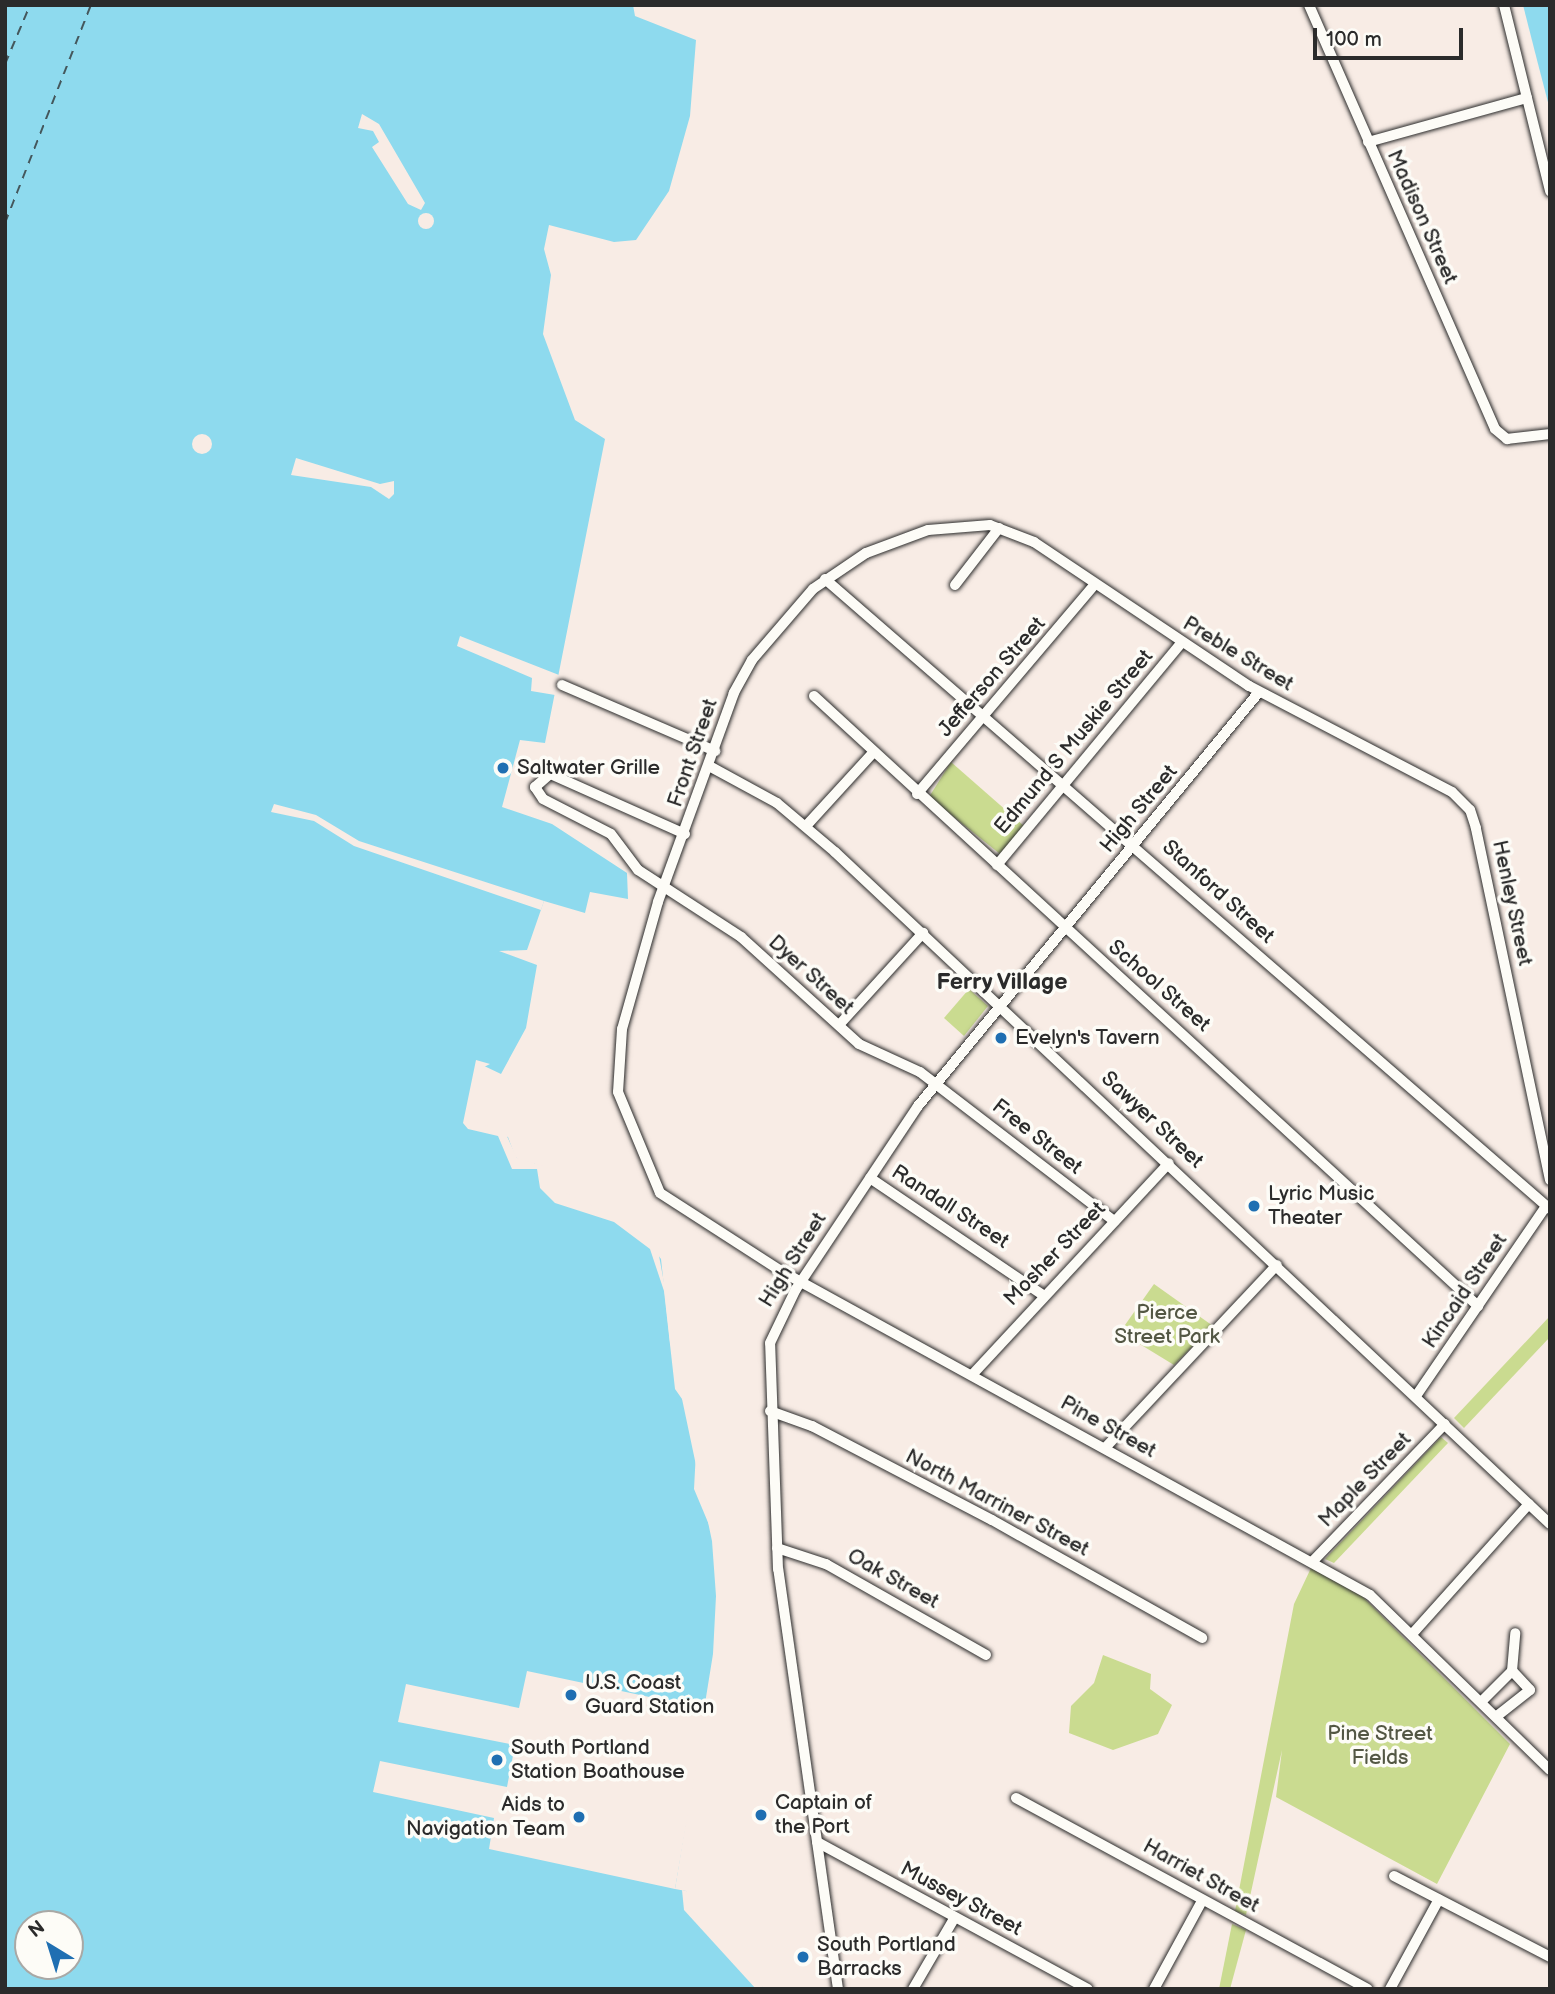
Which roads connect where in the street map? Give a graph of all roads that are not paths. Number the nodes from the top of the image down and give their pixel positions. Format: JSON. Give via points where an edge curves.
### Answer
{"nodes":[{"id":1,"x":1309,"y":5,"type":"edge"},
{"id":2,"x":1504,"y":5,"type":"edge"},
{"id":3,"x":1527,"y":98,"type":"junction"},
{"id":4,"x":1368,"y":142,"type":"junction"},
{"id":5,"x":1550,"y":191,"type":"edge"},
{"id":6,"x":1550,"y":434,"type":"edge"},
{"id":7,"x":999,"y":528,"type":"junction"},
{"id":8,"x":825,"y":579,"type":"junction"},
{"id":9,"x":1095,"y":584,"type":"junction"},
{"id":10,"x":955,"y":585,"type":"dead end"},
{"id":11,"x":1181,"y":643,"type":"junction"},
{"id":12,"x":562,"y":685,"type":"dead end"},
{"id":13,"x":1259,"y":692,"type":"junction"},
{"id":14,"x":814,"y":696,"type":"dead end"},
{"id":15,"x":985,"y":716,"type":"junction"},
{"id":16,"x":715,"y":751,"type":"junction"},
{"id":17,"x":872,"y":754,"type":"junction"},
{"id":18,"x":711,"y":767,"type":"junction"},
{"id":19,"x":1065,"y":783,"type":"junction"},
{"id":20,"x":917,"y":794,"type":"junction"},
{"id":21,"x":1464,"y":801,"type":"joint"},
{"id":22,"x":806,"y":827,"type":"junction"},
{"id":23,"x":685,"y":834,"type":"junction"},
{"id":24,"x":1135,"y":844,"type":"junction"},
{"id":25,"x":997,"y":865,"type":"junction"},
{"id":26,"x":665,"y":886,"type":"junction"},
{"id":27,"x":1065,"y":929,"type":"junction"},
{"id":28,"x":923,"y":933,"type":"junction"},
{"id":29,"x":1002,"y":1005,"type":"junction"},
{"id":30,"x":839,"y":1025,"type":"junction"},
{"id":31,"x":936,"y":1083,"type":"junction"},
{"id":32,"x":638,"y":1143,"type":"joint"},
{"id":33,"x":1170,"y":1163,"type":"junction"},
{"id":34,"x":870,"y":1178,"type":"junction"},
{"id":35,"x":1550,"y":1180,"type":"edge"},
{"id":36,"x":1548,"y":1208,"type":"edge"},
{"id":37,"x":1114,"y":1221,"type":"junction"},
{"id":38,"x":1277,"y":1265,"type":"junction"},
{"id":39,"x":801,"y":1282,"type":"junction"},
{"id":40,"x":1043,"y":1295,"type":"junction"},
{"id":41,"x":1478,"y":1306,"type":"junction"},
{"id":42,"x":972,"y":1375,"type":"junction"},
{"id":43,"x":1416,"y":1396,"type":"junction"},
{"id":44,"x":770,"y":1411,"type":"junction"},
{"id":45,"x":1445,"y":1424,"type":"junction"},
{"id":46,"x":1105,"y":1448,"type":"junction"},
{"id":47,"x":1529,"y":1504,"type":"junction"},
{"id":48,"x":1550,"y":1524,"type":"edge"},
{"id":49,"x":777,"y":1548,"type":"junction"},
{"id":50,"x":1313,"y":1561,"type":"junction"},
{"id":51,"x":1413,"y":1632,"type":"junction"},
{"id":52,"x":1515,"y":1633,"type":"dead end"},
{"id":53,"x":1202,"y":1638,"type":"dead end"},
{"id":54,"x":986,"y":1655,"type":"dead end"},
{"id":55,"x":1512,"y":1671,"type":"junction"},
{"id":56,"x":1483,"y":1700,"type":"junction"},
{"id":57,"x":1497,"y":1716,"type":"junction"},
{"id":58,"x":1550,"y":1770,"type":"edge"},
{"id":59,"x":1016,"y":1798,"type":"dead end"},
{"id":60,"x":817,"y":1842,"type":"junction"},
{"id":61,"x":1394,"y":1876,"type":"dead end"},
{"id":62,"x":1439,"y":1899,"type":"junction"},
{"id":63,"x":1202,"y":1900,"type":"junction"},
{"id":64,"x":955,"y":1917,"type":"junction"},
{"id":65,"x":1550,"y":1957,"type":"edge"},
{"id":66,"x":838,"y":1989,"type":"edge"},
{"id":67,"x":913,"y":1989,"type":"edge"},
{"id":68,"x":1088,"y":1989,"type":"edge"},
{"id":69,"x":1154,"y":1989,"type":"edge"},
{"id":70,"x":1368,"y":1989,"type":"edge"},
{"id":71,"x":1390,"y":1989,"type":"edge"}],
"edges":[{"from":1,"to":4,"type":"street","name":"Madison Street"},
{"from":2,"to":3,"type":"street"},
{"from":3,"to":4,"type":"street"},
{"from":3,"to":5,"type":"street"},
{"from":4,"to":6,"type":"street","name":"Madison Street","via":[[1495,429],[1507,439]]},
{"from":7,"to":8,"type":"street","name":"Front Street","via":[[961,524],[908,536]]},
{"from":7,"to":9,"type":"street","name":"Preble Street","via":[[1034,542]]},
{"from":7,"to":10,"type":"street"},
{"from":8,"to":15,"type":"street","name":"Stanford Street"},
{"from":8,"to":16,"type":"street","name":"Front Street","via":[[752,660]]},
{"from":9,"to":11,"type":"street","name":"Preble Street"},
{"from":9,"to":15,"type":"street","name":"Jefferson Street"},
{"from":11,"to":13,"type":"street","name":"Preble Street"},
{"from":11,"to":19,"type":"street","name":"Edmund S Muskie Street"},
{"from":12,"to":16,"type":"street"},
{"from":13,"to":21,"type":"street","name":"Preble Street"},
{"from":13,"to":24,"type":"street","name":"High Street"},
{"from":14,"to":17,"type":"street","name":"School Street"},
{"from":15,"to":19,"type":"street","name":"Stanford Street"},
{"from":15,"to":20,"type":"street","name":"Jefferson Street"},
{"from":16,"to":18,"type":"street","name":"Front Street"},
{"from":17,"to":20,"type":"street","name":"School Street"},
{"from":17,"to":22,"type":"street"},
{"from":18,"to":22,"type":"street","name":"Sawyer Street","via":[[777,803]]},
{"from":18,"to":23,"type":"street","name":"Front Street"},
{"from":19,"to":24,"type":"street","name":"Stanford Street"},
{"from":19,"to":25,"type":"street","name":"Edmund S Muskie Street"},
{"from":20,"to":25,"type":"street","name":"School Street"},
{"from":21,"to":35,"type":"street","name":"Henley Street","via":[[1476,828]]},
{"from":22,"to":28,"type":"street","name":"Sawyer Street"},
{"from":23,"to":26,"type":"street","name":"Front Street"},
{"from":23,"to":26,"type":"street","name":"Dyer Street","via":[[550,774],[535,787],[543,800],[611,835],[638,870]]},
{"from":24,"to":27,"type":"street","name":"High Street"},
{"from":24,"to":36,"type":"street","name":"Stanford Street"},
{"from":25,"to":27,"type":"street","name":"School Street"},
{"from":26,"to":30,"type":"street","name":"Dyer Street","via":[[741,937]]},
{"from":26,"to":32,"type":"street","name":"Front Street","via":[[639,964],[615,1074]]},
{"from":27,"to":29,"type":"street","name":"High Street"},
{"from":27,"to":41,"type":"street","name":"School Street"},
{"from":28,"to":29,"type":"street","name":"Sawyer Street"},
{"from":28,"to":30,"type":"street"},
{"from":29,"to":31,"type":"street","name":"High Street"},
{"from":29,"to":33,"type":"street","name":"Sawyer Street"},
{"from":30,"to":31,"type":"street","name":"Dyer Street","via":[[859,1044]]},
{"from":31,"to":34,"type":"street","name":"High Street"},
{"from":31,"to":37,"type":"street","name":"Free Street"},
{"from":32,"to":39,"type":"street","name":"Pine Street","via":[[667,1201]]},
{"from":33,"to":37,"type":"street","name":"Mosher Street"},
{"from":33,"to":38,"type":"street","name":"Sawyer Street"},
{"from":34,"to":39,"type":"street","name":"High Street"},
{"from":34,"to":40,"type":"street","name":"Randall Street"},
{"from":36,"to":41,"type":"street","name":"Kincaid Street"},
{"from":37,"to":40,"type":"street","name":"Mosher Street"},
{"from":38,"to":43,"type":"street","name":"Sawyer Street"},
{"from":38,"to":46,"type":"street"},
{"from":39,"to":42,"type":"street","name":"Pine Street"},
{"from":39,"to":44,"type":"street","name":"High Street","via":[[770,1343]]},
{"from":40,"to":42,"type":"street","name":"Mosher Street"},
{"from":41,"to":43,"type":"street","name":"Kincaid Street"},
{"from":42,"to":46,"type":"street","name":"Pine Street"},
{"from":43,"to":45,"type":"street","name":"Sawyer Street"},
{"from":44,"to":49,"type":"street","name":"High Street"},
{"from":44,"to":53,"type":"street","name":"North Marriner Street","via":[[812,1426],[992,1520]]},
{"from":45,"to":47,"type":"street","name":"Sawyer Street"},
{"from":45,"to":50,"type":"street","name":"Maple Street"},
{"from":46,"to":50,"type":"street","name":"Pine Street"},
{"from":47,"to":48,"type":"street","name":"Sawyer Street"},
{"from":47,"to":51,"type":"street"},
{"from":49,"to":54,"type":"street","name":"Oak Street","via":[[826,1564]]},
{"from":49,"to":60,"type":"street","name":"High Street"},
{"from":50,"to":51,"type":"street","name":"Pine Street","via":[[1370,1595]]},
{"from":51,"to":56,"type":"street","name":"Pine Street"},
{"from":52,"to":55,"type":"street"},
{"from":55,"to":56,"type":"street"},
{"from":55,"to":57,"type":"street","via":[[1530,1690]]},
{"from":56,"to":57,"type":"street","name":"Pine Street"},
{"from":57,"to":58,"type":"street","name":"Pine Street"},
{"from":59,"to":63,"type":"street","name":"Harriet Street"},
{"from":60,"to":64,"type":"street","name":"Mussey Street"},
{"from":60,"to":66,"type":"street","name":"High Street"},
{"from":61,"to":62,"type":"street"},
{"from":62,"to":65,"type":"street"},
{"from":62,"to":71,"type":"street"},
{"from":63,"to":69,"type":"street"},
{"from":63,"to":70,"type":"street","name":"Harriet Street"},
{"from":64,"to":67,"type":"street"},
{"from":64,"to":68,"type":"street","name":"Mussey Street"}]}
